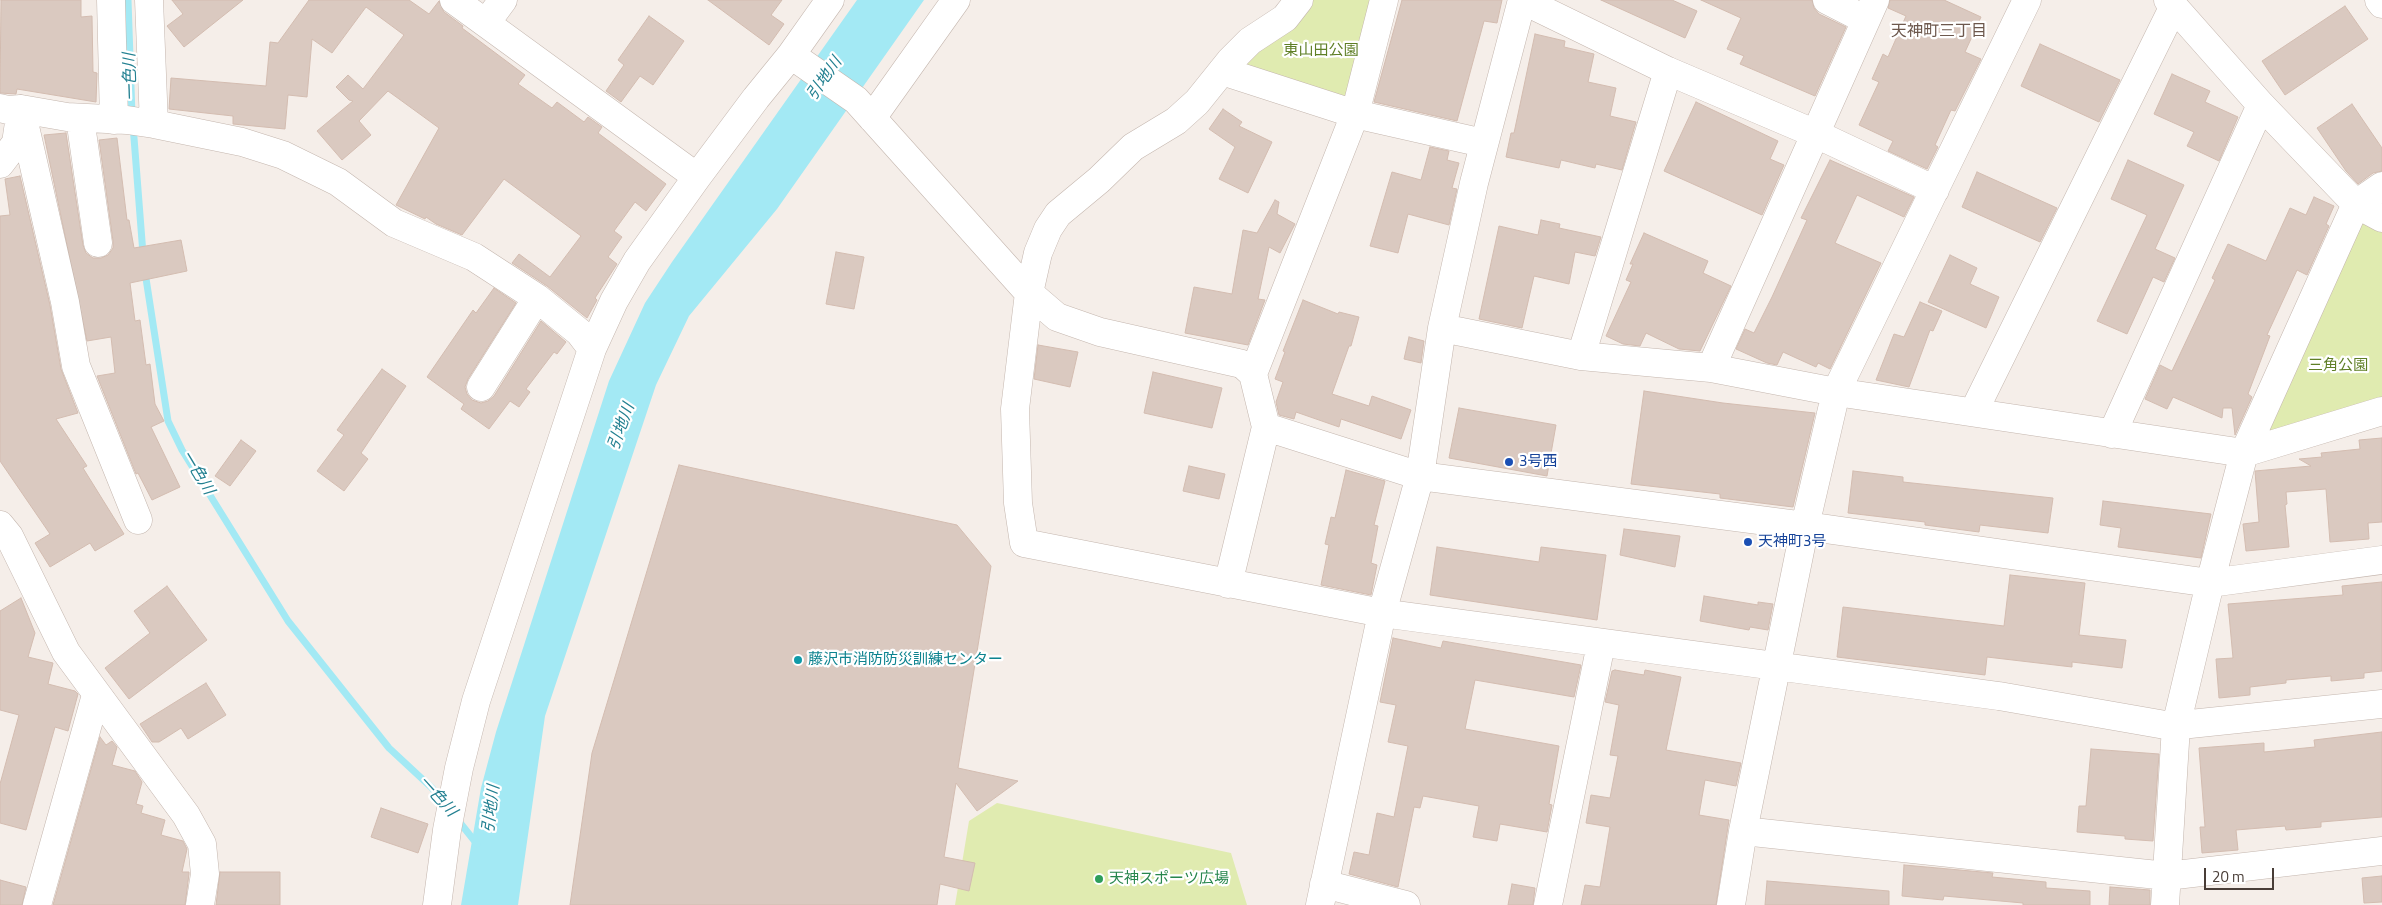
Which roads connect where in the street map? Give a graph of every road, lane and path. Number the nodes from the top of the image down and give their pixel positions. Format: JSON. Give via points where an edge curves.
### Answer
{"nodes":[{"id":1,"x":111,"y":0,"type":"edge"},
{"id":2,"x":149,"y":0,"type":"edge"},
{"id":3,"x":454,"y":0,"type":"edge"},
{"id":4,"x":503,"y":0,"type":"edge"},
{"id":5,"x":830,"y":0,"type":"edge"},
{"id":6,"x":956,"y":0,"type":"edge"},
{"id":7,"x":1299,"y":0,"type":"edge"},
{"id":8,"x":1384,"y":0,"type":"edge"},
{"id":9,"x":1522,"y":0,"type":"edge"},
{"id":10,"x":1827,"y":0,"type":"edge"},
{"id":11,"x":2027,"y":0,"type":"edge"},
{"id":12,"x":2379,"y":0,"type":"edge"},
{"id":13,"x":2170,"y":4,"type":"edge"},
{"id":14,"x":2382,"y":4,"type":"edge"},
{"id":15,"x":1871,"y":10,"type":"edge"},
{"id":16,"x":486,"y":23,"type":"junction"},
{"id":17,"x":798,"y":60,"type":"junction"},
{"id":18,"x":1668,"y":70,"type":"junction"},
{"id":19,"x":1222,"y":71,"type":"junction"},
{"id":20,"x":2261,"y":105,"type":"junction"},
{"id":21,"x":10,"y":109,"type":"edge"},
{"id":22,"x":864,"y":109,"type":"junction"},
{"id":23,"x":1355,"y":114,"type":"junction"},
{"id":24,"x":80,"y":118,"type":"junction"},
{"id":25,"x":120,"y":120,"type":"junction"},
{"id":26,"x":154,"y":124,"type":"junction"},
{"id":27,"x":1816,"y":134,"type":"junction"},
{"id":28,"x":1483,"y":143,"type":"junction"},
{"id":29,"x":0,"y":164,"type":"edge"},
{"id":30,"x":697,"y":177,"type":"junction"},
{"id":31,"x":2382,"y":186,"type":"edge"},
{"id":32,"x":1935,"y":190,"type":"junction"},
{"id":33,"x":2356,"y":204,"type":"junction"},
{"id":34,"x":2382,"y":218,"type":"edge"},
{"id":35,"x":98,"y":243,"type":"dead end"},
{"id":36,"x":1029,"y":293,"type":"junction"},
{"id":37,"x":537,"y":298,"type":"junction"},
{"id":38,"x":1442,"y":328,"type":"junction"},
{"id":39,"x":592,"y":349,"type":"junction"},
{"id":40,"x":1581,"y":356,"type":"junction"},
{"id":41,"x":1711,"y":368,"type":"junction"},
{"id":42,"x":1253,"y":374,"type":"junction"},
{"id":43,"x":481,"y":387,"type":"dead end"},
{"id":44,"x":1836,"y":392,"type":"junction"},
{"id":45,"x":1974,"y":411,"type":"junction"},
{"id":46,"x":2382,"y":411,"type":"edge"},
{"id":47,"x":1266,"y":427,"type":"junction"},
{"id":48,"x":2112,"y":434,"type":"junction"},
{"id":49,"x":2244,"y":453,"type":"junction"},
{"id":50,"x":1420,"y":476,"type":"junction"},
{"id":51,"x":138,"y":520,"type":"dead end"},
{"id":52,"x":0,"y":525,"type":"edge"},
{"id":53,"x":1805,"y":526,"type":"junction"},
{"id":54,"x":2382,"y":560,"type":"edge"},
{"id":55,"x":2210,"y":583,"type":"junction"},
{"id":56,"x":1228,"y":584,"type":"junction"},
{"id":57,"x":1382,"y":613,"type":"junction"},
{"id":58,"x":1601,"y":644,"type":"junction"},
{"id":59,"x":1777,"y":666,"type":"junction"},
{"id":60,"x":96,"y":695,"type":"junction"},
{"id":61,"x":2382,"y":704,"type":"edge"},
{"id":62,"x":2176,"y":726,"type":"junction"},
{"id":63,"x":1743,"y":831,"type":"junction"},
{"id":64,"x":2382,"y":851,"type":"edge"},
{"id":65,"x":2167,"y":876,"type":"junction"},
{"id":66,"x":1322,"y":895,"type":"edge"},
{"id":67,"x":37,"y":905,"type":"edge"},
{"id":68,"x":200,"y":905,"type":"edge"},
{"id":69,"x":438,"y":905,"type":"edge"},
{"id":70,"x":1406,"y":905,"type":"edge"},
{"id":71,"x":1548,"y":905,"type":"edge"},
{"id":72,"x":1731,"y":905,"type":"edge"},
{"id":73,"x":2165,"y":905,"type":"edge"}],
"edges":[{"from":1,"to":25,"type":"street"},
{"from":2,"to":26,"type":"street"},
{"from":3,"to":16,"type":"street"},
{"from":4,"to":16,"type":"street"},
{"from":5,"to":17,"type":"street"},
{"from":6,"to":22,"type":"street"},
{"from":7,"to":19,"type":"street","via":[[1285,18],[1250,41]]},
{"from":8,"to":23,"type":"street"},
{"from":9,"to":18,"type":"street"},
{"from":9,"to":28,"type":"street"},
{"from":10,"to":15,"type":"street"},
{"from":11,"to":32,"type":"street"},
{"from":12,"to":14,"type":"street"},
{"from":13,"to":20,"type":"street"},
{"from":13,"to":45,"type":"street"},
{"from":15,"to":27,"type":"street"},
{"from":16,"to":30,"type":"street"},
{"from":17,"to":22,"type":"street"},
{"from":17,"to":30,"type":"street","via":[[756,98]]},
{"from":18,"to":27,"type":"street"},
{"from":18,"to":40,"type":"street"},
{"from":19,"to":23,"type":"street"},
{"from":19,"to":36,"type":"street","via":[[1197,102],[1176,121],[1133,146],[1058,214],[1038,253]]},
{"from":20,"to":33,"type":"street"},
{"from":20,"to":48,"type":"street"},
{"from":21,"to":24,"type":"street"},
{"from":21,"to":29,"type":"street","via":[[16,143]]},
{"from":21,"to":51,"type":"street","via":[[65,302],[76,366]]},
{"from":22,"to":36,"type":"street"},
{"from":23,"to":28,"type":"street"},
{"from":23,"to":42,"type":"street"},
{"from":24,"to":25,"type":"street"},
{"from":24,"to":35,"type":"street"},
{"from":25,"to":26,"type":"street"},
{"from":26,"to":37,"type":"street","via":[[242,142],[283,155],[338,182],[394,223],[474,257]]},
{"from":27,"to":32,"type":"street"},
{"from":27,"to":41,"type":"street"},
{"from":28,"to":38,"type":"street"},
{"from":30,"to":39,"type":"street","via":[[637,261]]},
{"from":31,"to":33,"type":"street"},
{"from":32,"to":44,"type":"street"},
{"from":33,"to":34,"type":"street"},
{"from":33,"to":49,"type":"street"},
{"from":36,"to":42,"type":"street","via":[[1057,317],[1100,332],[1242,364]]},
{"from":36,"to":56,"type":"street","via":[[1015,409],[1018,503],[1024,543]]},
{"from":37,"to":39,"type":"street","via":[[579,332]]},
{"from":37,"to":43,"type":"street"},
{"from":38,"to":40,"type":"street"},
{"from":38,"to":50,"type":"street"},
{"from":39,"to":69,"type":"street","via":[[476,701],[447,830]]},
{"from":40,"to":41,"type":"street"},
{"from":41,"to":44,"type":"street"},
{"from":42,"to":47,"type":"street"},
{"from":44,"to":45,"type":"street"},
{"from":44,"to":53,"type":"street"},
{"from":45,"to":48,"type":"street"},
{"from":46,"to":49,"type":"street"},
{"from":47,"to":50,"type":"street"},
{"from":47,"to":56,"type":"street"},
{"from":48,"to":49,"type":"street"},
{"from":49,"to":55,"type":"street"},
{"from":50,"to":53,"type":"street"},
{"from":50,"to":57,"type":"street"},
{"from":52,"to":60,"type":"street","via":[[9,536],[66,652]]},
{"from":53,"to":55,"type":"street"},
{"from":53,"to":59,"type":"street"},
{"from":54,"to":55,"type":"street"},
{"from":55,"to":62,"type":"street"},
{"from":56,"to":57,"type":"street"},
{"from":57,"to":58,"type":"street"},
{"from":57,"to":66,"type":"street"},
{"from":58,"to":59,"type":"street"},
{"from":58,"to":71,"type":"street"},
{"from":59,"to":62,"type":"street","via":[[2000,696]]},
{"from":59,"to":63,"type":"street"},
{"from":60,"to":67,"type":"street"},
{"from":60,"to":68,"type":"street","via":[[186,815],[202,844],[205,874]]},
{"from":61,"to":62,"type":"street"},
{"from":62,"to":65,"type":"street"},
{"from":63,"to":65,"type":"street"},
{"from":63,"to":72,"type":"street"},
{"from":64,"to":65,"type":"street"},
{"from":65,"to":73,"type":"street"},
{"from":66,"to":70,"type":"street"}]}
